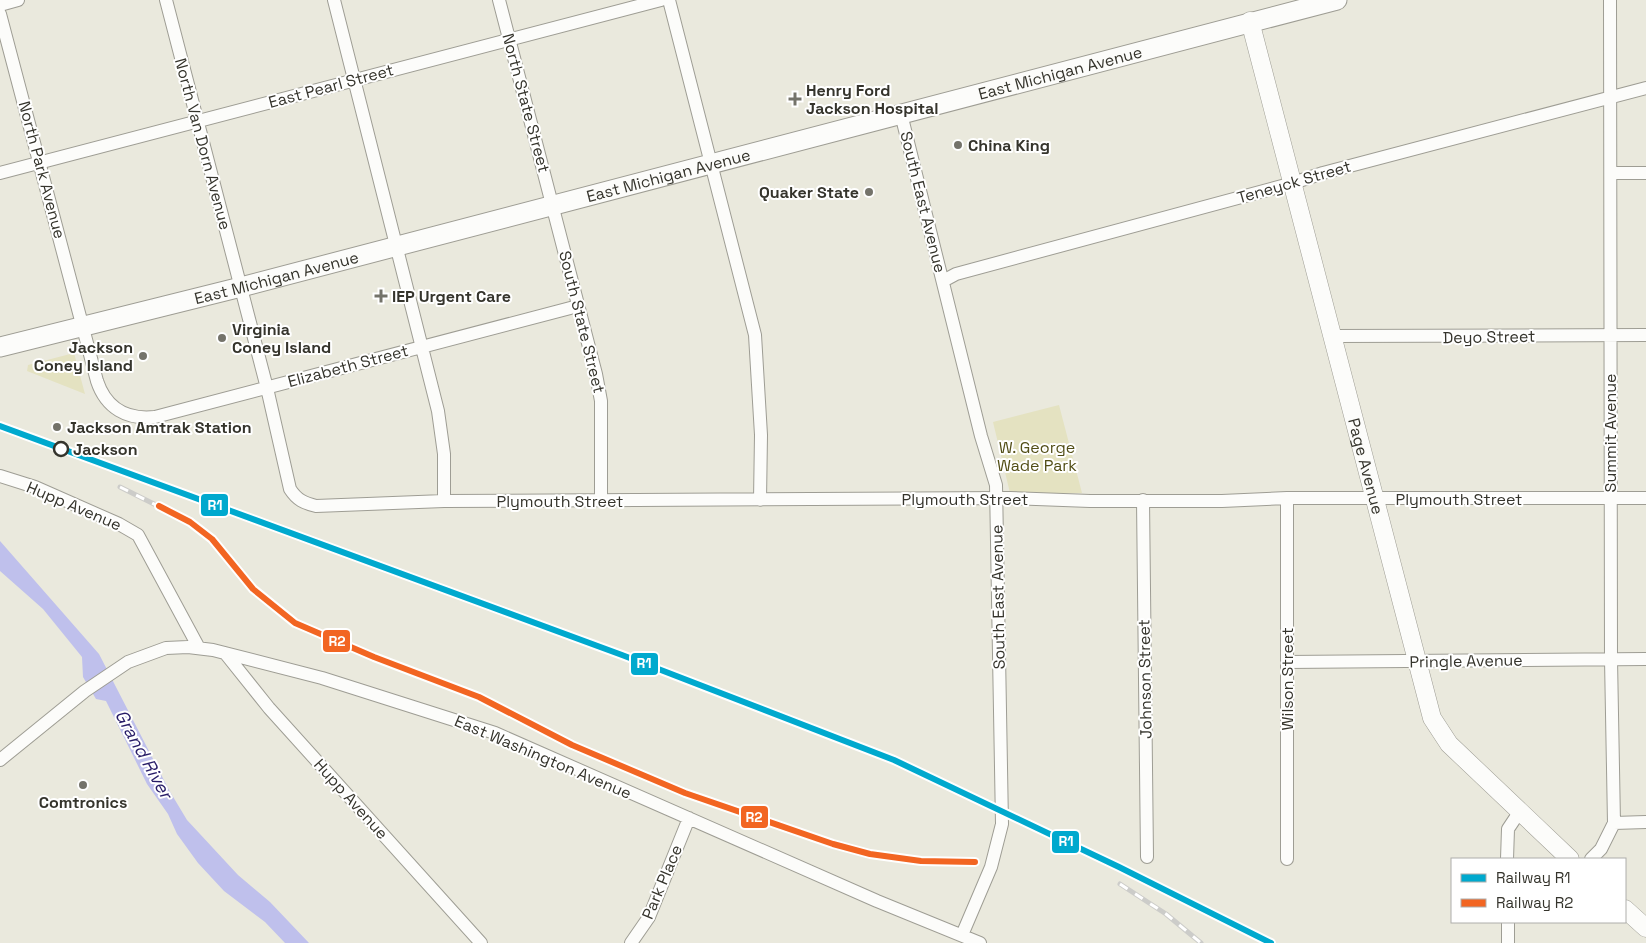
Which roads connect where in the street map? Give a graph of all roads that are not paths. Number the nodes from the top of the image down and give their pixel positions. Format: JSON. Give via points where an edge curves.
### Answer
{"nodes":[{"id":1,"x":18,"y":0,"type":"edge"},
{"id":2,"x":166,"y":0,"type":"edge"},
{"id":3,"x":334,"y":0,"type":"edge"},
{"id":4,"x":499,"y":0,"type":"edge"},
{"id":5,"x":662,"y":0,"type":"edge"},
{"id":6,"x":669,"y":0,"type":"edge"},
{"id":7,"x":1337,"y":0,"type":"edge"},
{"id":8,"x":1610,"y":0,"type":"edge"},
{"id":9,"x":0,"y":5,"type":"edge"},
{"id":10,"x":0,"y":14,"type":"edge"},
{"id":11,"x":1250,"y":21,"type":"junction"},
{"id":12,"x":509,"y":39,"type":"junction"},
{"id":13,"x":354,"y":80,"type":"junction"},
{"id":14,"x":1646,"y":88,"type":"edge"},
{"id":15,"x":1610,"y":99,"type":"junction"},
{"id":16,"x":901,"y":114,"type":"junction"},
{"id":17,"x":196,"y":122,"type":"junction"},
{"id":18,"x":40,"y":162,"type":"junction"},
{"id":19,"x":712,"y":164,"type":"junction"},
{"id":20,"x":0,"y":173,"type":"edge"},
{"id":21,"x":1611,"y":173,"type":"junction"},
{"id":22,"x":1646,"y":173,"type":"edge"},
{"id":23,"x":1292,"y":183,"type":"junction"},
{"id":24,"x":553,"y":205,"type":"junction"},
{"id":25,"x":396,"y":246,"type":"junction"},
{"id":26,"x":943,"y":281,"type":"junction"},
{"id":27,"x":241,"y":287,"type":"junction"},
{"id":28,"x":578,"y":306,"type":"junction"},
{"id":29,"x":83,"y":327,"type":"junction"},
{"id":30,"x":1610,"y":335,"type":"junction"},
{"id":31,"x":1332,"y":336,"type":"junction"},
{"id":32,"x":1646,"y":336,"type":"edge"},
{"id":33,"x":422,"y":346,"type":"junction"},
{"id":34,"x":0,"y":347,"type":"edge"},
{"id":35,"x":267,"y":388,"type":"junction"},
{"id":36,"x":118,"y":410,"type":"joint"},
{"id":37,"x":0,"y":476,"type":"edge"},
{"id":38,"x":290,"y":489,"type":"joint"},
{"id":39,"x":1287,"y":498,"type":"junction"},
{"id":40,"x":1611,"y":498,"type":"junction"},
{"id":41,"x":1646,"y":498,"type":"edge"},
{"id":42,"x":996,"y":499,"type":"junction"},
{"id":43,"x":1375,"y":499,"type":"junction"},
{"id":44,"x":760,"y":500,"type":"junction"},
{"id":45,"x":1143,"y":500,"type":"junction"},
{"id":46,"x":444,"y":501,"type":"junction"},
{"id":47,"x":601,"y":501,"type":"junction"},
{"id":48,"x":199,"y":648,"type":"junction"},
{"id":49,"x":225,"y":653,"type":"junction"},
{"id":50,"x":1646,"y":659,"type":"edge"},
{"id":51,"x":1610,"y":660,"type":"junction"},
{"id":52,"x":1416,"y":661,"type":"junction"},
{"id":53,"x":1287,"y":662,"type":"junction"},
{"id":54,"x":0,"y":760,"type":"edge"},
{"id":55,"x":1520,"y":811,"type":"junction"},
{"id":56,"x":689,"y":818,"type":"junction"},
{"id":57,"x":1614,"y":822,"type":"junction"},
{"id":58,"x":1646,"y":822,"type":"edge"},
{"id":59,"x":1147,"y":857,"type":"dead end"},
{"id":60,"x":1507,"y":858,"type":"edge"},
{"id":61,"x":1569,"y":858,"type":"edge"},
{"id":62,"x":1592,"y":858,"type":"edge"},
{"id":63,"x":1286,"y":859,"type":"dead end"},
{"id":64,"x":1626,"y":910,"type":"edge"},
{"id":65,"x":1508,"y":923,"type":"edge"},
{"id":66,"x":1646,"y":928,"type":"edge"},
{"id":67,"x":962,"y":935,"type":"junction"},
{"id":68,"x":481,"y":943,"type":"edge"},
{"id":69,"x":631,"y":943,"type":"edge"},
{"id":70,"x":980,"y":943,"type":"edge"},
{"id":71,"x":1508,"y":943,"type":"edge"}],
"edges":[{"from":1,"to":9,"type":"street"},
{"from":2,"to":17,"type":"street","name":"North Van Dorn Avenue"},
{"from":3,"to":13,"type":"street"},
{"from":4,"to":12,"type":"street","name":"North State Street"},
{"from":5,"to":12,"type":"street","name":"East Pearl Street"},
{"from":6,"to":19,"type":"street"},
{"from":7,"to":11,"type":"main road","name":"East Michigan Avenue"},
{"from":8,"to":15,"type":"street","name":"Summit Avenue"},
{"from":10,"to":18,"type":"street","name":"North Park Avenue"},
{"from":11,"to":16,"type":"main road","name":"East Michigan Avenue"},
{"from":11,"to":23,"type":"street","name":"Page Avenue"},
{"from":12,"to":13,"type":"street","name":"East Pearl Street"},
{"from":12,"to":24,"type":"street","name":"North State Street"},
{"from":13,"to":17,"type":"street","name":"East Pearl Street"},
{"from":13,"to":25,"type":"street"},
{"from":14,"to":15,"type":"street","name":"Teneyck Street"},
{"from":15,"to":21,"type":"street","name":"Summit Avenue"},
{"from":15,"to":23,"type":"street","name":"Teneyck Street","via":[[1373,159]]},
{"from":16,"to":19,"type":"main road","name":"East Michigan Avenue"},
{"from":16,"to":26,"type":"street","name":"South East Avenue"},
{"from":17,"to":18,"type":"street","name":"East Pearl Street"},
{"from":17,"to":27,"type":"street","name":"North Van Dorn Avenue"},
{"from":18,"to":20,"type":"street","name":"East Pearl Street"},
{"from":18,"to":29,"type":"street","name":"North Park Avenue"},
{"from":19,"to":24,"type":"main road","name":"East Michigan Avenue"},
{"from":19,"to":44,"type":"street","via":[[758,350]]},
{"from":21,"to":22,"type":"street"},
{"from":21,"to":30,"type":"street","name":"Summit Avenue"},
{"from":23,"to":26,"type":"street","name":"Teneyck Street","via":[[956,274]]},
{"from":23,"to":31,"type":"street","name":"Page Avenue"},
{"from":24,"to":25,"type":"main road","name":"East Michigan Avenue"},
{"from":24,"to":28,"type":"street","name":"South State Street"},
{"from":25,"to":27,"type":"main road","name":"East Michigan Avenue"},
{"from":25,"to":33,"type":"street"},
{"from":26,"to":42,"type":"street","name":"South East Avenue","via":[[996,485]]},
{"from":27,"to":29,"type":"main road","name":"East Michigan Avenue"},
{"from":27,"to":35,"type":"street","name":"North Van Dorn Avenue"},
{"from":28,"to":33,"type":"street","name":"Elizabeth Street"},
{"from":28,"to":47,"type":"street","name":"South State Street","via":[[601,402]]},
{"from":29,"to":34,"type":"main road","name":"East Michigan Avenue"},
{"from":29,"to":36,"type":"street","name":"North Park Avenue","via":[[100,389],[105,399]]},
{"from":30,"to":31,"type":"street","name":"Deyo Street"},
{"from":30,"to":32,"type":"street","name":"Deyo Street"},
{"from":30,"to":40,"type":"street","name":"Summit Avenue"},
{"from":31,"to":43,"type":"street","name":"Page Avenue"},
{"from":33,"to":35,"type":"street","name":"Elizabeth Street"},
{"from":33,"to":46,"type":"street","via":[[443,442]]},
{"from":35,"to":36,"type":"street","name":"Elizabeth Street","via":[[155,416],[137,417]]},
{"from":35,"to":38,"type":"street","name":"North Van Dorn Avenue"},
{"from":37,"to":48,"type":"street","name":"Hupp Avenue","via":[[119,524],[138,536]]},
{"from":38,"to":46,"type":"street","name":"Plymouth Street","via":[[296,499],[316,506]]},
{"from":39,"to":43,"type":"street","name":"Plymouth Street"},
{"from":39,"to":45,"type":"street","name":"Plymouth Street"},
{"from":39,"to":53,"type":"street","name":"Wilson Street"},
{"from":40,"to":41,"type":"street","name":"Plymouth Street"},
{"from":40,"to":43,"type":"street","name":"Plymouth Street"},
{"from":40,"to":51,"type":"street","name":"Summit Avenue"},
{"from":42,"to":44,"type":"street","name":"Plymouth Street"},
{"from":42,"to":45,"type":"street","name":"Plymouth Street"},
{"from":42,"to":67,"type":"street","name":"South East Avenue","via":[[1002,824],[991,867]]},
{"from":43,"to":52,"type":"street","name":"Page Avenue"},
{"from":44,"to":47,"type":"street","name":"Plymouth Street"},
{"from":45,"to":59,"type":"street","name":"Johnson Street"},
{"from":46,"to":47,"type":"street","name":"Plymouth Street"},
{"from":48,"to":49,"type":"street","name":"East Washington Avenue"},
{"from":48,"to":54,"type":"street","name":"East Washington Avenue","via":[[158,650],[138,657],[85,691]]},
{"from":49,"to":56,"type":"street","name":"East Washington Avenue","via":[[322,678],[470,724]]},
{"from":49,"to":68,"type":"street","name":"Hupp Avenue","via":[[269,708]]},
{"from":50,"to":51,"type":"street","name":"Pringle Avenue"},
{"from":51,"to":52,"type":"street","name":"Pringle Avenue"},
{"from":51,"to":57,"type":"street","name":"Summit Avenue"},
{"from":52,"to":53,"type":"street","name":"Pringle Avenue"},
{"from":52,"to":55,"type":"street","name":"Page Avenue","via":[[1432,718],[1442,736]]},
{"from":53,"to":63,"type":"street","name":"Wilson Street"},
{"from":55,"to":60,"type":"street","via":[[1508,829]]},
{"from":55,"to":61,"type":"street","name":"Page Avenue"},
{"from":56,"to":67,"type":"street","name":"East Washington Avenue"},
{"from":56,"to":69,"type":"street","name":"Park Place","via":[[649,917]]},
{"from":57,"to":58,"type":"street"},
{"from":57,"to":62,"type":"street","name":"Summit Avenue","via":[[1601,849]]},
{"from":64,"to":66,"type":"street"},
{"from":65,"to":71,"type":"street"},
{"from":67,"to":70,"type":"street","name":"East Washington Avenue"}]}
